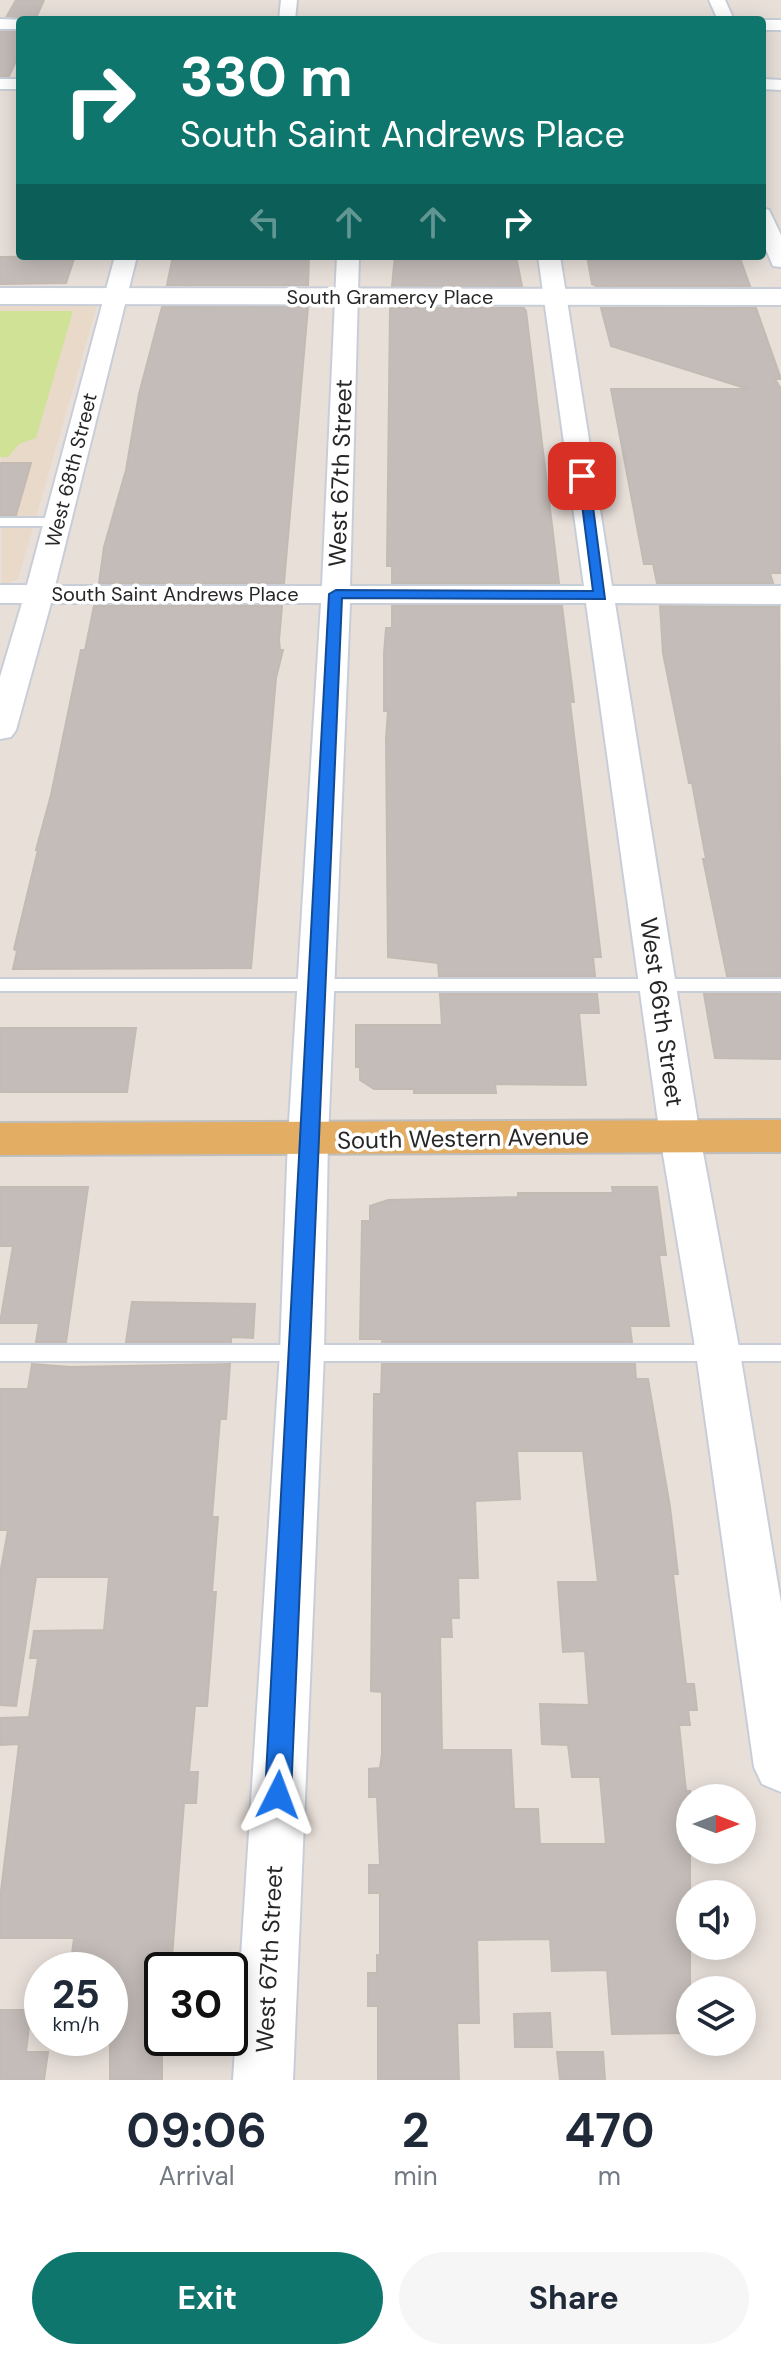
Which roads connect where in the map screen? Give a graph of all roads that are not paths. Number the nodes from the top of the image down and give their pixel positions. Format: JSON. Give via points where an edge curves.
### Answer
{"nodes":[{"id":1,"x":766,"y":224,"type":"edge"},
{"id":2,"x":125,"y":260,"type":"edge"},
{"id":3,"x":348,"y":260,"type":"edge"},
{"id":4,"x":550,"y":260,"type":"edge"},
{"id":5,"x":781,"y":261,"type":"edge"},
{"id":6,"x":0,"y":296,"type":"edge"},
{"id":7,"x":116,"y":296,"type":"junction"},
{"id":8,"x":347,"y":296,"type":"junction"},
{"id":9,"x":556,"y":297,"type":"junction"},
{"id":10,"x":781,"y":297,"type":"edge"},
{"id":11,"x":0,"y":522,"type":"edge"},
{"id":12,"x":57,"y":522,"type":"junction"},
{"id":13,"x":0,"y":594,"type":"edge"},
{"id":14,"x":39,"y":594,"type":"junction"},
{"id":15,"x":336,"y":594,"type":"junction"},
{"id":16,"x":781,"y":595,"type":"edge"},
{"id":17,"x":600,"y":596,"type":"junction"},
{"id":18,"x":0,"y":730,"type":"edge"},
{"id":19,"x":316,"y":984,"type":"junction"},
{"id":20,"x":658,"y":984,"type":"junction"},
{"id":21,"x":0,"y":985,"type":"edge"},
{"id":22,"x":781,"y":985,"type":"edge"},
{"id":23,"x":680,"y":1136,"type":"junction"},
{"id":24,"x":781,"y":1136,"type":"edge"},
{"id":25,"x":0,"y":1139,"type":"edge"},
{"id":26,"x":308,"y":1139,"type":"junction"},
{"id":27,"x":0,"y":1353,"type":"edge"},
{"id":28,"x":302,"y":1353,"type":"junction"},
{"id":29,"x":718,"y":1353,"type":"junction"},
{"id":30,"x":781,"y":1353,"type":"edge"},
{"id":31,"x":781,"y":1767,"type":"edge"},
{"id":32,"x":263,"y":2080,"type":"edge"}],
"edges":[{"from":1,"to":5,"type":"street"},
{"from":2,"to":7,"type":"street","name":"West 68th Street"},
{"from":3,"to":8,"type":"street","name":"West 67th Street"},
{"from":4,"to":9,"type":"street","name":"West 66th Street"},
{"from":6,"to":7,"type":"street","name":"South Gramercy Place"},
{"from":7,"to":8,"type":"street","name":"South Gramercy Place"},
{"from":7,"to":12,"type":"street","name":"West 68th Street"},
{"from":8,"to":9,"type":"street","name":"South Gramercy Place"},
{"from":8,"to":15,"type":"street","name":"West 67th Street"},
{"from":9,"to":10,"type":"street","name":"South Gramercy Place"},
{"from":9,"to":17,"type":"street","name":"West 66th Street"},
{"from":11,"to":12,"type":"lane"},
{"from":12,"to":14,"type":"street","name":"West 68th Street"},
{"from":13,"to":14,"type":"street","name":"South Saint Andrews Place"},
{"from":14,"to":15,"type":"street","name":"South Saint Andrews Place"},
{"from":14,"to":18,"type":"street","name":"West 68th Street"},
{"from":15,"to":17,"type":"street","name":"South Saint Andrews Place"},
{"from":15,"to":19,"type":"street","name":"West 67th Street"},
{"from":16,"to":17,"type":"street","name":"South Saint Andrews Place"},
{"from":17,"to":20,"type":"street","name":"West 66th Street"},
{"from":19,"to":20,"type":"lane"},
{"from":19,"to":21,"type":"lane"},
{"from":19,"to":26,"type":"street","name":"West 67th Street"},
{"from":20,"to":22,"type":"lane"},
{"from":20,"to":23,"type":"street","name":"West 66th Street"},
{"from":23,"to":24,"type":"main road","name":"South Western Avenue"},
{"from":23,"to":26,"type":"main road","name":"South Western Avenue"},
{"from":23,"to":29,"type":"street","name":"West 66th Street"},
{"from":25,"to":26,"type":"main road","name":"South Western Avenue"},
{"from":26,"to":28,"type":"street","name":"West 67th Street"},
{"from":27,"to":28,"type":"lane"},
{"from":28,"to":29,"type":"lane"},
{"from":28,"to":32,"type":"street","name":"West 67th Street"},
{"from":29,"to":30,"type":"lane"},
{"from":29,"to":31,"type":"street","name":"West 66th Street"}]}
